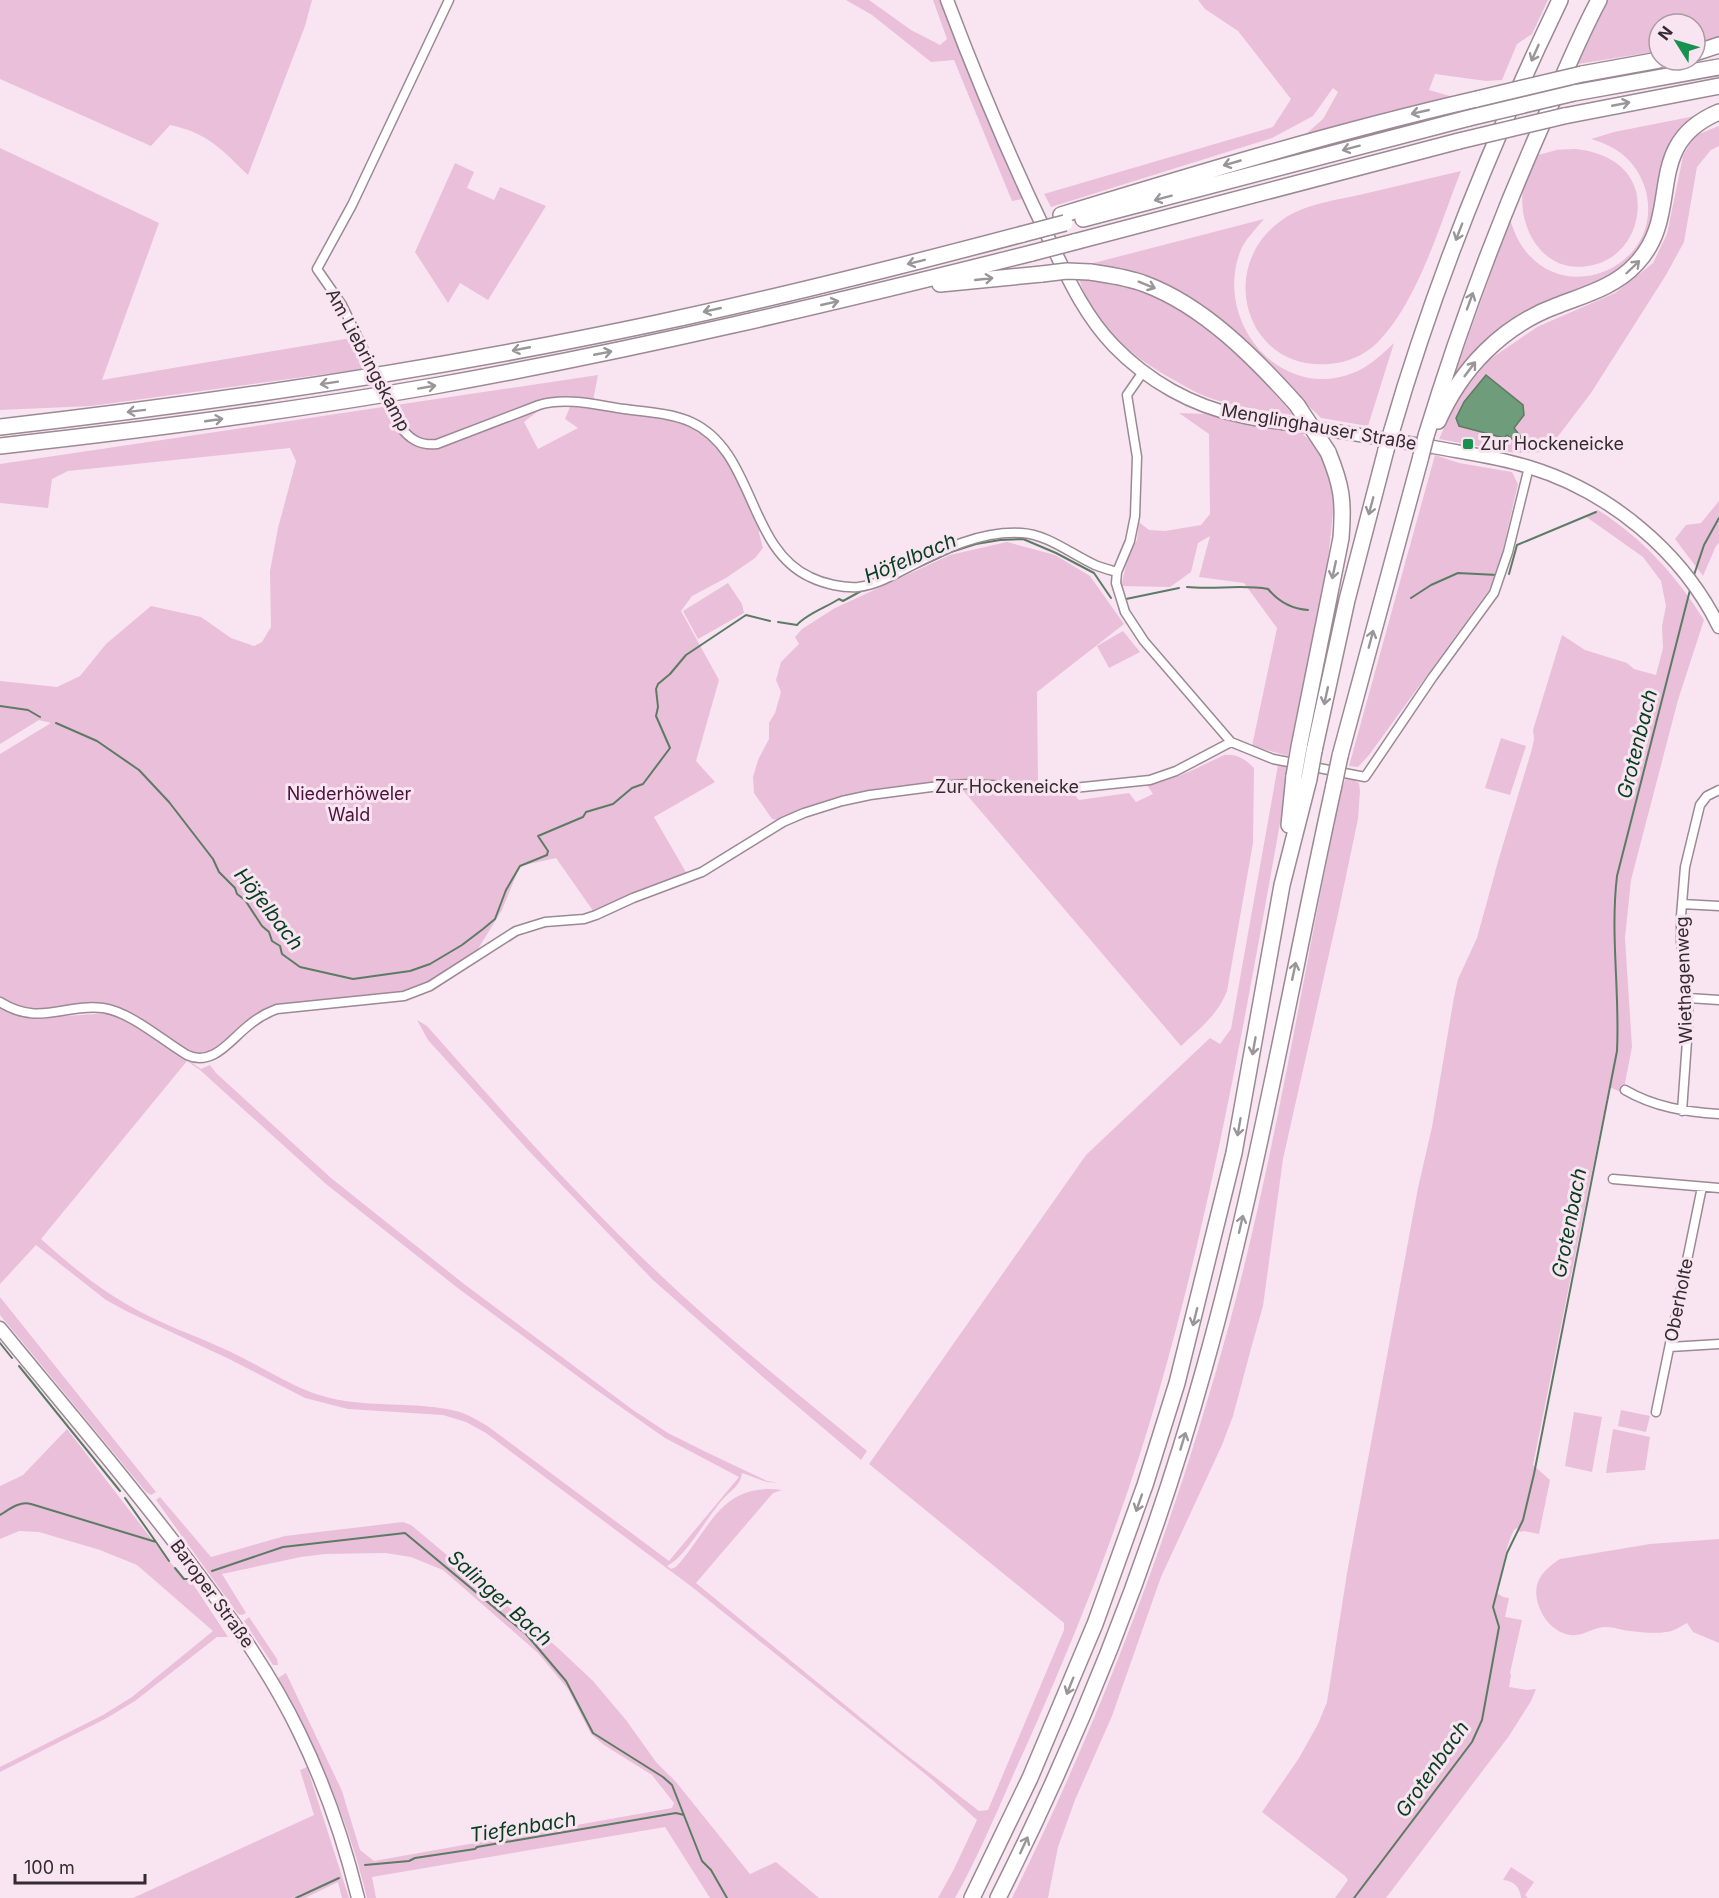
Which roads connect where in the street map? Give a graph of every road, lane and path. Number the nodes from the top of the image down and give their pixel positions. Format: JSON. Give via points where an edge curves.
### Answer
{"nodes":[{"id":1,"x":449,"y":0,"type":"edge"},
{"id":2,"x":947,"y":0,"type":"edge"},
{"id":3,"x":1560,"y":0,"type":"edge"},
{"id":4,"x":1599,"y":0,"type":"edge"},
{"id":5,"x":1647,"y":62,"type":"edge"},
{"id":6,"x":1719,"y":67,"type":"edge"},
{"id":7,"x":1719,"y":86,"type":"edge"},
{"id":8,"x":1719,"y":112,"type":"edge"},
{"id":9,"x":1063,"y":219,"type":"junction"},
{"id":10,"x":863,"y":296,"type":"junction"},
{"id":11,"x":1143,"y":372,"type":"junction"},
{"id":12,"x":0,"y":427,"type":"edge"},
{"id":13,"x":1428,"y":437,"type":"junction"},
{"id":14,"x":0,"y":446,"type":"edge"},
{"id":15,"x":1528,"y":466,"type":"junction"},
{"id":16,"x":1117,"y":572,"type":"junction"},
{"id":17,"x":1719,"y":627,"type":"edge"},
{"id":18,"x":1231,"y":742,"type":"junction"},
{"id":19,"x":1301,"y":778,"type":"junction"},
{"id":20,"x":1719,"y":790,"type":"edge"},
{"id":21,"x":1682,"y":904,"type":"junction"},
{"id":22,"x":1719,"y":906,"type":"edge"},
{"id":23,"x":1688,"y":998,"type":"junction"},
{"id":24,"x":1719,"y":1000,"type":"edge"},
{"id":25,"x":0,"y":1002,"type":"edge"},
{"id":26,"x":1625,"y":1090,"type":"dead end"},
{"id":27,"x":1682,"y":1111,"type":"junction"},
{"id":28,"x":1719,"y":1114,"type":"edge"},
{"id":29,"x":1613,"y":1179,"type":"dead end"},
{"id":30,"x":1702,"y":1187,"type":"junction"},
{"id":31,"x":1719,"y":1188,"type":"edge"},
{"id":32,"x":0,"y":1328,"type":"edge"},
{"id":33,"x":1719,"y":1344,"type":"edge"},
{"id":34,"x":1670,"y":1347,"type":"junction"},
{"id":35,"x":1656,"y":1412,"type":"dead end"},
{"id":36,"x":358,"y":1898,"type":"edge"},
{"id":37,"x":972,"y":1898,"type":"edge"},
{"id":38,"x":998,"y":1898,"type":"edge"}],
"edges":[{"from":1,"to":16,"type":"street","name":"Am Liebringskamp","bridge":true,"via":[[356,197],[317,269],[342,305],[399,425],[413,441],[437,444],[554,402],[640,411],[688,420],[706,431],[734,466],[772,541],[787,560],[809,577],[843,587],[859,587],[958,544],[1021,533],[1035,535],[1096,566]]},
{"from":2,"to":11,"type":"street","name":"Menglinghauser Straße","via":[[995,121],[1074,290],[1114,346]]},
{"from":3,"to":19,"type":"highway","one_way":true,"bridge":true,"via":[[1458,233],[1411,365],[1347,600],[1314,751]]},
{"from":13,"to":4,"type":"highway","one_way":true,"via":[[1453,350],[1502,217]]},
{"from":5,"to":9,"type":"highway","one_way":true,"bridge":true,"via":[[1412,114],[1273,152]]},
{"from":6,"to":9,"type":"highway","one_way":true,"bridge":true,"via":[[1574,93]]},
{"from":10,"to":7,"type":"highway","one_way":true,"bridge":true,"via":[[1459,141]]},
{"from":13,"to":8,"type":"highway","one_way":true,"via":[[1451,396],[1490,346],[1525,320],[1606,286],[1637,264],[1659,225],[1670,162],[1679,141],[1695,124]]},
{"from":9,"to":12,"type":"highway","one_way":true,"bridge":true,"via":[[1019,235],[873,273],[483,357],[216,400]]},
{"from":14,"to":10,"type":"highway","one_way":true,"via":[[181,425],[432,386],[659,342]]},
{"from":10,"to":19,"type":"highway","one_way":true,"bridge":true,"via":[[1067,272],[1123,277],[1178,300],[1222,332],[1297,405],[1328,452],[1342,492],[1342,520],[1299,747]]},
{"from":11,"to":15,"type":"street","name":"Menglinghauser Straße","via":[[1197,404],[1239,416]]},
{"from":11,"to":16,"type":"street","via":[[1127,395],[1137,458],[1135,516]]},
{"from":38,"to":13,"type":"highway","one_way":true,"bridge":true,"via":[[1111,1647],[1154,1530],[1205,1368],[1246,1203],[1340,756]]},
{"from":15,"to":17,"type":"street","name":"Menglinghauser Straße","via":[[1610,506],[1648,535],[1686,576]]},
{"from":15,"to":18,"type":"street","via":[[1494,593],[1365,777],[1272,759]]},
{"from":16,"to":18,"type":"street","via":[[1119,596],[1133,627]]},
{"from":18,"to":25,"type":"street","name":"Zur Hockeneicke","via":[[1150,780],[1064,789],[939,786],[870,795],[804,813],[765,832],[702,872],[584,919],[544,922],[516,931],[423,990],[393,997],[277,1009],[260,1017],[221,1051],[206,1058],[187,1055],[112,1010],[30,1013]]},
{"from":19,"to":37,"type":"highway","one_way":true,"via":[[1234,1153],[1177,1383],[1091,1633],[1030,1778]]},
{"from":20,"to":21,"type":"street","name":"Wiethagenweg","via":[[1700,805],[1685,867]]},
{"from":21,"to":22,"type":"street"},
{"from":21,"to":23,"type":"street","name":"Wiethagenweg","via":[[1681,941]]},
{"from":23,"to":24,"type":"street"},
{"from":23,"to":27,"type":"street","name":"Wiethagenweg"},
{"from":26,"to":27,"type":"street"},
{"from":27,"to":28,"type":"street"},
{"from":29,"to":30,"type":"street"},
{"from":30,"to":31,"type":"street"},
{"from":30,"to":34,"type":"street","name":"Oberholte"},
{"from":32,"to":36,"type":"street","name":"Baroper Straße","via":[[164,1527],[254,1652],[299,1731],[323,1785]]},
{"from":33,"to":34,"type":"street"},
{"from":34,"to":35,"type":"street","name":"Oberholte"}]}
